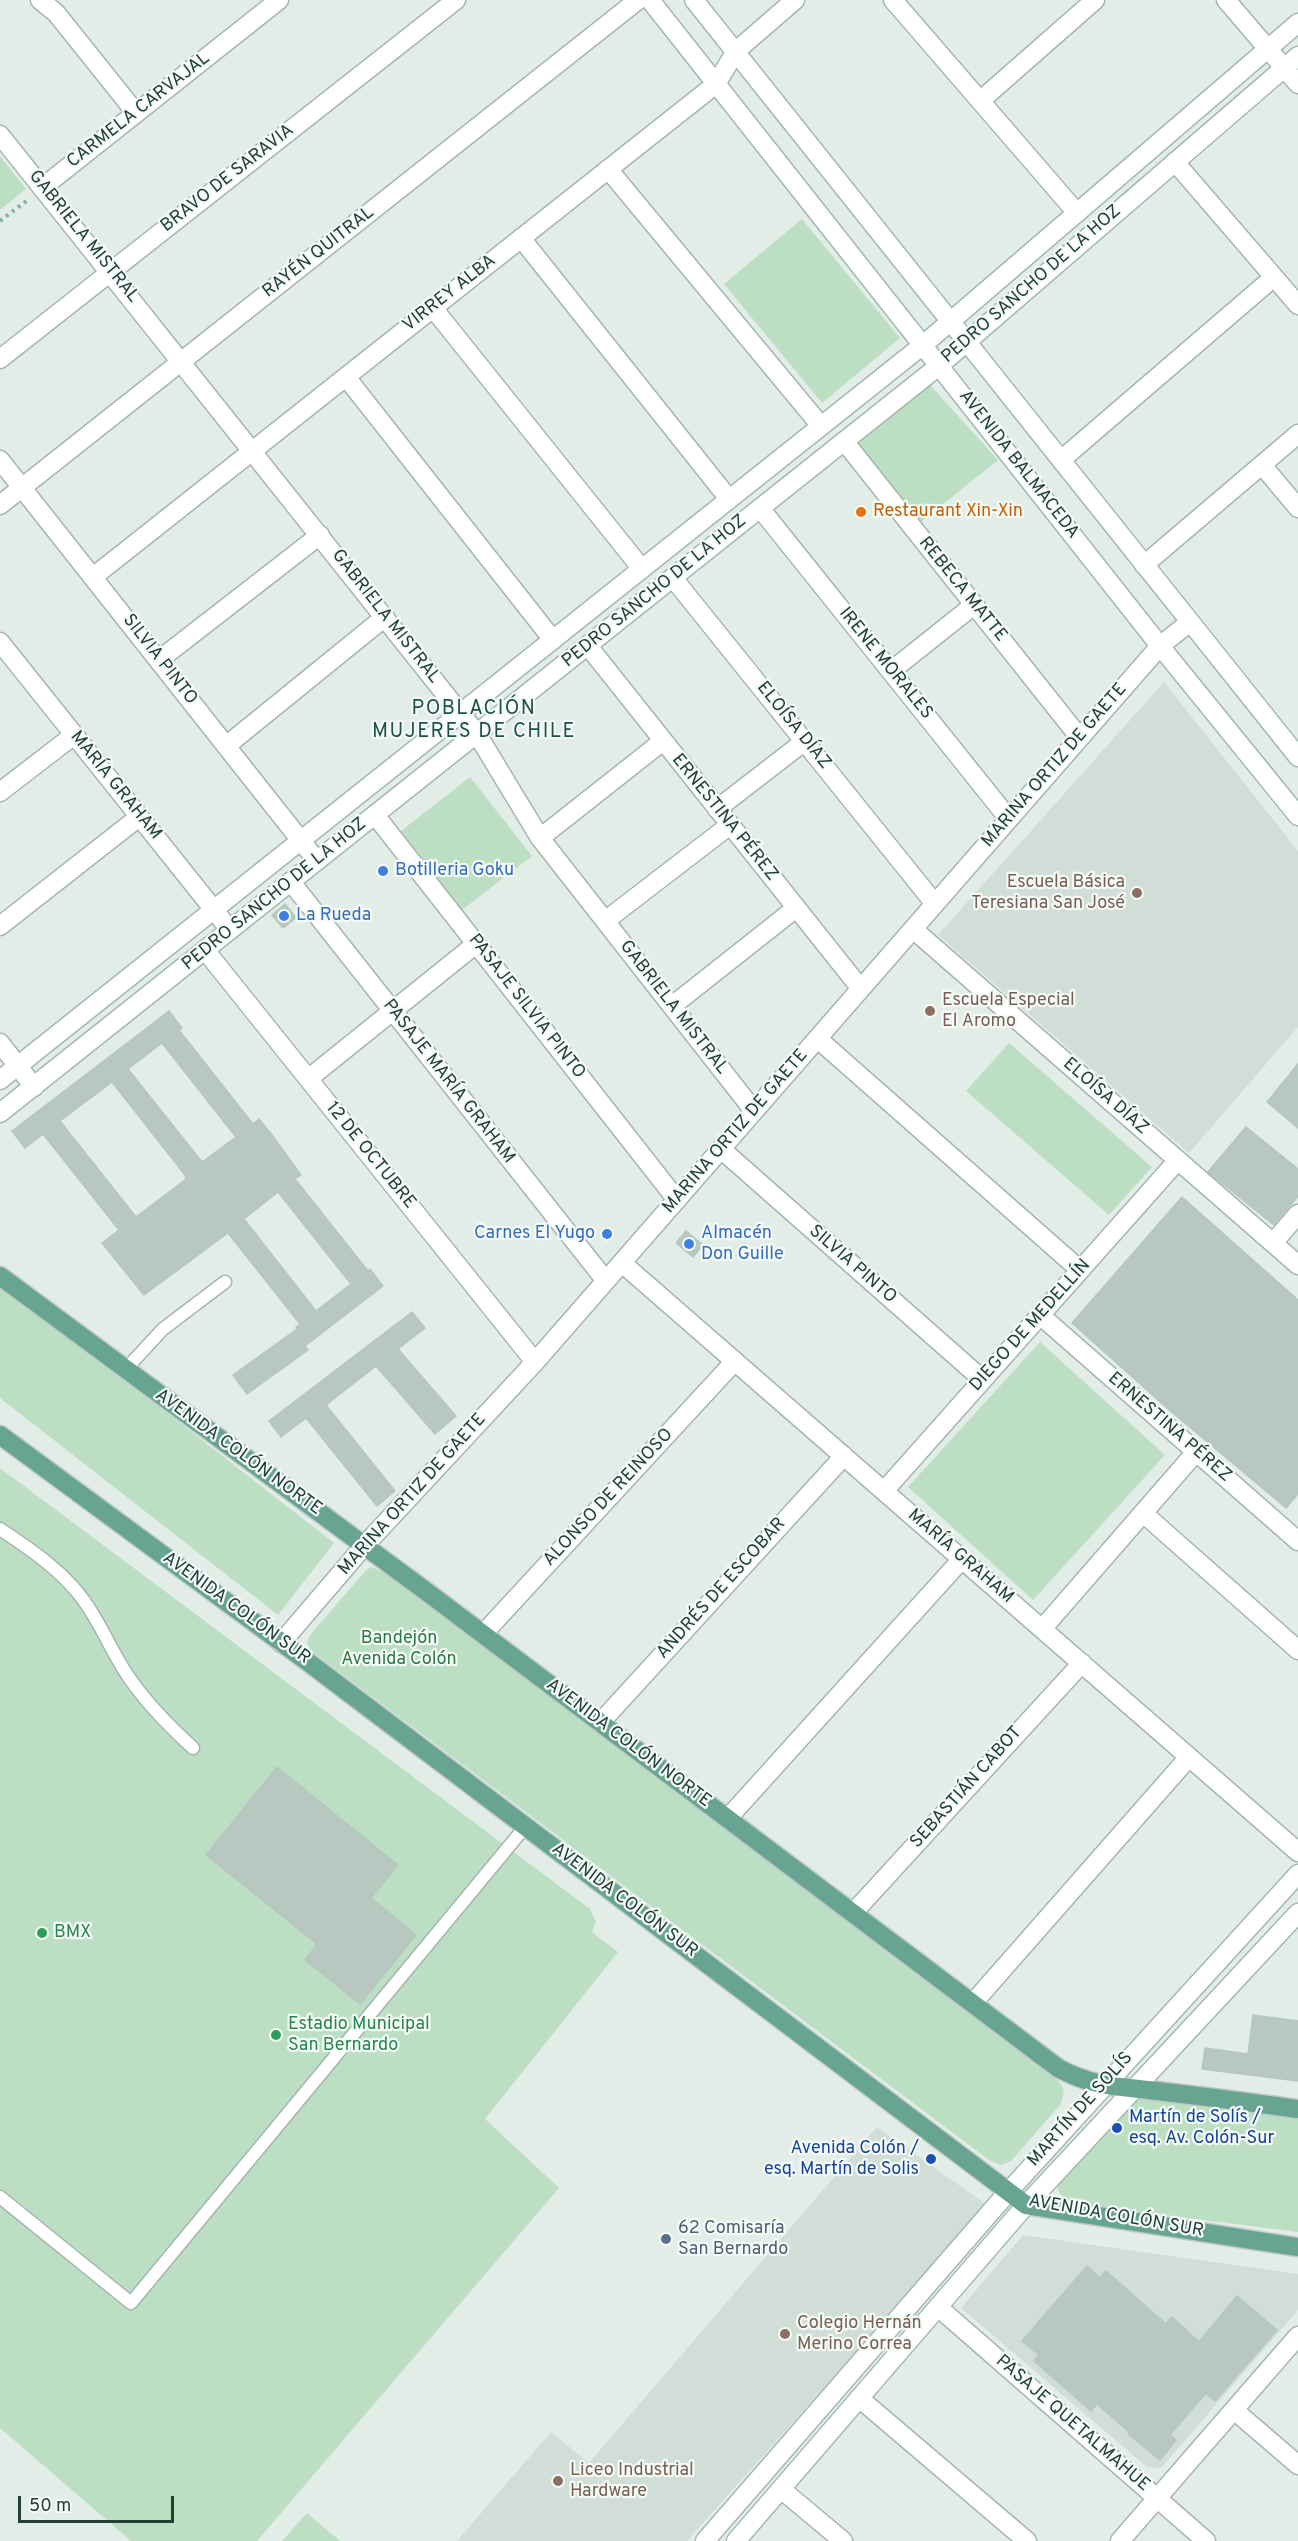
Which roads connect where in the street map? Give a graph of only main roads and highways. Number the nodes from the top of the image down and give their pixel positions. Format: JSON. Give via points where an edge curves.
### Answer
{"nodes":[{"id":1,"x":0,"y":1276,"type":"edge"},
{"id":2,"x":0,"y":1435,"type":"edge"},
{"id":3,"x":1298,"y":2109,"type":"edge"},
{"id":4,"x":1298,"y":2247,"type":"edge"}],
"edges":[{"from":1,"to":3,"type":"main road","name":"AVENIDA COLÓN NORTE","via":[[1058,2067],[1102,2086]]},
{"from":2,"to":4,"type":"main road","name":"AVENIDA COLÓN SUR","via":[[1026,2205]]}]}
